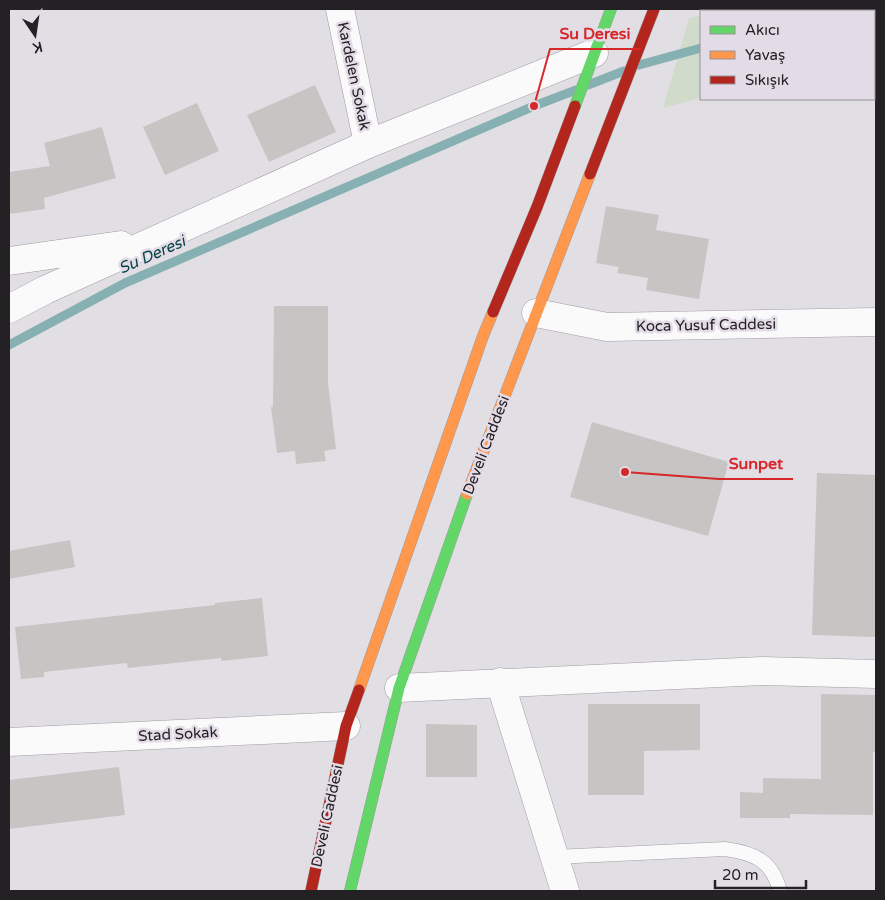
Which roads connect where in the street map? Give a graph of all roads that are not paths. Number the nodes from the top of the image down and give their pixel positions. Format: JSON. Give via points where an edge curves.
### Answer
{"nodes":[{"id":1,"x":340,"y":9,"type":"edge"},
{"id":2,"x":611,"y":9,"type":"edge"},
{"id":3,"x":654,"y":9,"type":"edge"},
{"id":4,"x":590,"y":63,"type":"junction"},
{"id":5,"x":368,"y":144,"type":"junction"},
{"id":6,"x":152,"y":241,"type":"junction"},
{"id":7,"x":9,"y":261,"type":"edge"},
{"id":8,"x":9,"y":309,"type":"edge"},
{"id":9,"x":536,"y":313,"type":"junction"},
{"id":10,"x":876,"y":322,"type":"edge"},
{"id":11,"x":876,"y":674,"type":"edge"},
{"id":12,"x":500,"y":682,"type":"junction"},
{"id":13,"x":399,"y":688,"type":"junction"},
{"id":14,"x":346,"y":726,"type":"junction"},
{"id":15,"x":9,"y":742,"type":"edge"},
{"id":16,"x":554,"y":857,"type":"junction"},
{"id":17,"x":311,"y":891,"type":"edge"},
{"id":18,"x":350,"y":891,"type":"edge"},
{"id":19,"x":565,"y":891,"type":"edge"},
{"id":20,"x":780,"y":891,"type":"edge"}],
"edges":[{"from":1,"to":5,"type":"street","name":"Kardelen Sokak"},
{"from":2,"to":4,"type":"main road","name":"Develi Caddesi"},
{"from":3,"to":9,"type":"main road","name":"Develi Caddesi"},
{"from":4,"to":5,"type":"street"},
{"from":4,"to":14,"type":"main road","name":"Develi Caddesi","via":[[537,207],[483,336]]},
{"from":5,"to":6,"type":"street"},
{"from":6,"to":7,"type":"street"},
{"from":6,"to":8,"type":"street"},
{"from":9,"to":10,"type":"street","name":"Koca Yusuf Caddesi","via":[[607,327]]},
{"from":9,"to":13,"type":"main road","name":"Develi Caddesi"},
{"from":11,"to":12,"type":"street","via":[[762,671]]},
{"from":12,"to":13,"type":"street"},
{"from":12,"to":16,"type":"street"},
{"from":13,"to":18,"type":"main road","name":"Develi Caddesi"},
{"from":14,"to":15,"type":"street","name":"Stad Sokak"},
{"from":14,"to":17,"type":"main road","name":"Develi Caddesi"},
{"from":16,"to":19,"type":"street"},
{"from":16,"to":20,"type":"lane","via":[[724,849],[745,852],[773,871]]}]}
